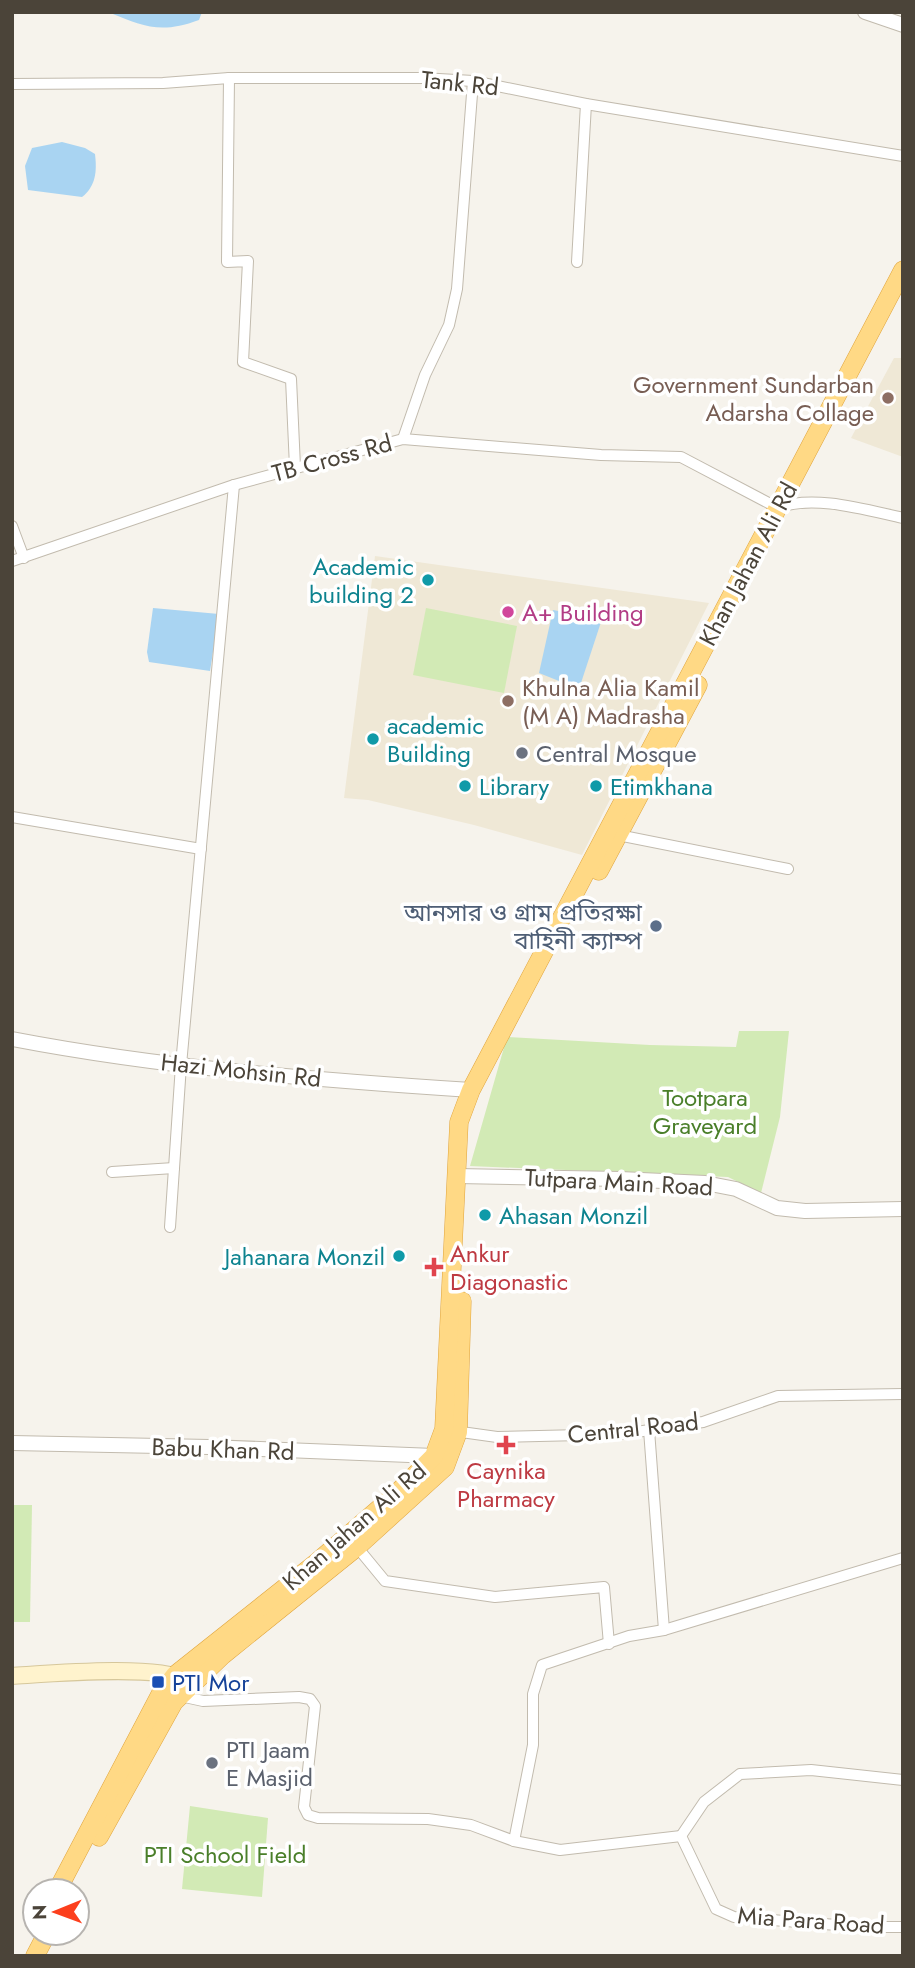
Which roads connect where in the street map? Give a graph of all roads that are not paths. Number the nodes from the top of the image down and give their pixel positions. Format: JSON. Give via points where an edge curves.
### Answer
{"nodes":[{"id":1,"x":865,"y":12,"type":"edge"},
{"id":2,"x":903,"y":25,"type":"edge"},
{"id":3,"x":229,"y":78,"type":"junction"},
{"id":4,"x":473,"y":81,"type":"junction"},
{"id":5,"x":12,"y":84,"type":"edge"},
{"id":6,"x":586,"y":104,"type":"junction"},
{"id":7,"x":903,"y":156,"type":"edge"},
{"id":8,"x":577,"y":262,"type":"dead end"},
{"id":9,"x":903,"y":270,"type":"edge"},
{"id":10,"x":903,"y":295,"type":"edge"},
{"id":11,"x":403,"y":439,"type":"junction"},
{"id":12,"x":295,"y":467,"type":"junction"},
{"id":13,"x":234,"y":485,"type":"junction"},
{"id":14,"x":785,"y":505,"type":"junction"},
{"id":15,"x":903,"y":518,"type":"edge"},
{"id":16,"x":12,"y":526,"type":"edge"},
{"id":17,"x":24,"y":558,"type":"junction"},
{"id":18,"x":12,"y":561,"type":"edge"},
{"id":19,"x":12,"y":817,"type":"edge"},
{"id":20,"x":618,"y":835,"type":"junction"},
{"id":21,"x":201,"y":849,"type":"junction"},
{"id":22,"x":788,"y":869,"type":"dead end"},
{"id":23,"x":12,"y":1039,"type":"edge"},
{"id":24,"x":181,"y":1065,"type":"junction"},
{"id":25,"x":471,"y":1090,"type":"junction"},
{"id":26,"x":174,"y":1168,"type":"junction"},
{"id":27,"x":112,"y":1172,"type":"dead end"},
{"id":28,"x":462,"y":1176,"type":"junction"},
{"id":29,"x":903,"y":1209,"type":"edge"},
{"id":30,"x":170,"y":1227,"type":"dead end"},
{"id":31,"x":903,"y":1394,"type":"edge"},
{"id":32,"x":451,"y":1430,"type":"junction"},
{"id":33,"x":649,"y":1430,"type":"junction"},
{"id":34,"x":12,"y":1443,"type":"edge"},
{"id":35,"x":434,"y":1456,"type":"junction"},
{"id":36,"x":357,"y":1547,"type":"junction"},
{"id":37,"x":903,"y":1558,"type":"edge"},
{"id":38,"x":664,"y":1630,"type":"junction"},
{"id":39,"x":609,"y":1644,"type":"junction"},
{"id":40,"x":12,"y":1676,"type":"edge"},
{"id":41,"x":182,"y":1686,"type":"junction"},
{"id":42,"x":903,"y":1780,"type":"edge"},
{"id":43,"x":681,"y":1836,"type":"junction"},
{"id":44,"x":514,"y":1841,"type":"junction"},
{"id":45,"x":64,"y":1877,"type":"edge"},
{"id":46,"x":78,"y":1877,"type":"edge"},
{"id":47,"x":903,"y":1927,"type":"edge"}],
"edges":[{"from":1,"to":2,"type":"street"},
{"from":3,"to":4,"type":"street","name":"Tank Rd"},
{"from":3,"to":5,"type":"street","name":"Tank Rd"},
{"from":3,"to":12,"type":"street","via":[[227,262],[248,261],[243,362],[291,379]]},
{"from":4,"to":6,"type":"street","name":"Tank Rd"},
{"from":4,"to":11,"type":"street","via":[[457,289],[449,324]]},
{"from":6,"to":7,"type":"street","name":"Tank Rd"},
{"from":6,"to":8,"type":"street"},
{"from":9,"to":14,"type":"highway","name":"Khan Jahan Ali Rd"},
{"from":10,"to":14,"type":"highway","name":"Khan Jahan Ali Rd"},
{"from":11,"to":12,"type":"street","name":"TB Cross Rd"},
{"from":11,"to":14,"type":"street","name":"TB Cross Rd","via":[[681,457]]},
{"from":12,"to":13,"type":"street","name":"TB Cross Rd"},
{"from":13,"to":17,"type":"street","name":"TB Cross Rd"},
{"from":13,"to":21,"type":"street"},
{"from":14,"to":15,"type":"street","via":[[819,502]]},
{"from":14,"to":20,"type":"highway","name":"Khan Jahan Ali Rd","via":[[668,744]]},
{"from":14,"to":25,"type":"highway","name":"Khan Jahan Ali Rd"},
{"from":16,"to":17,"type":"street"},
{"from":17,"to":18,"type":"street","name":"TB Cross Rd"},
{"from":19,"to":21,"type":"street"},
{"from":20,"to":22,"type":"street"},
{"from":20,"to":28,"type":"highway","name":"Khan Jahan Ali Rd","via":[[479,1095]]},
{"from":21,"to":24,"type":"street"},
{"from":23,"to":24,"type":"street","name":"Hazi Mohsin Rd"},
{"from":24,"to":25,"type":"street","name":"Hazi Mohsin Rd"},
{"from":24,"to":26,"type":"street"},
{"from":25,"to":28,"type":"highway","name":"Khan Jahan Ali Rd","via":[[459,1122]]},
{"from":26,"to":27,"type":"street"},
{"from":26,"to":30,"type":"street"},
{"from":28,"to":29,"type":"street","name":"Tutpara Main Road","via":[[705,1183],[736,1189],[777,1208]]},
{"from":28,"to":32,"type":"highway","name":"Khan Jahan Ali Rd"},
{"from":31,"to":33,"type":"street","name":"Central Road","via":[[778,1396],[703,1422]]},
{"from":32,"to":33,"type":"street","name":"Central Road","via":[[497,1437]]},
{"from":32,"to":35,"type":"highway","name":"Khan Jahan Ali Rd"},
{"from":32,"to":36,"type":"highway","name":"Khan Jahan Ali Rd","via":[[445,1467]]},
{"from":33,"to":38,"type":"street"},
{"from":34,"to":35,"type":"street","name":"Babu Khan Rd"},
{"from":35,"to":41,"type":"highway","name":"Khan Jahan Ali Rd"},
{"from":36,"to":39,"type":"street","via":[[385,1581],[495,1597],[604,1587]]},
{"from":36,"to":41,"type":"highway","name":"Khan Jahan Ali Rd"},
{"from":37,"to":38,"type":"street"},
{"from":38,"to":39,"type":"street"},
{"from":39,"to":44,"type":"street","via":[[542,1665],[533,1693],[533,1745]]},
{"from":40,"to":41,"type":"main road","via":[[82,1672]]},
{"from":41,"to":44,"type":"street","via":[[203,1701],[310,1699],[316,1706],[304,1807],[308,1815],[428,1819],[471,1825]]},
{"from":41,"to":45,"type":"highway","name":"Khan Jahan Ali Rd","via":[[161,1692]]},
{"from":41,"to":46,"type":"highway","name":"Khan Jahan Ali Rd"},
{"from":42,"to":43,"type":"street","via":[[811,1770],[740,1774],[704,1801]]},
{"from":43,"to":44,"type":"street","via":[[560,1850]]},
{"from":43,"to":47,"type":"street","name":"Mia Para Road","via":[[716,1909],[734,1917]]}]}
